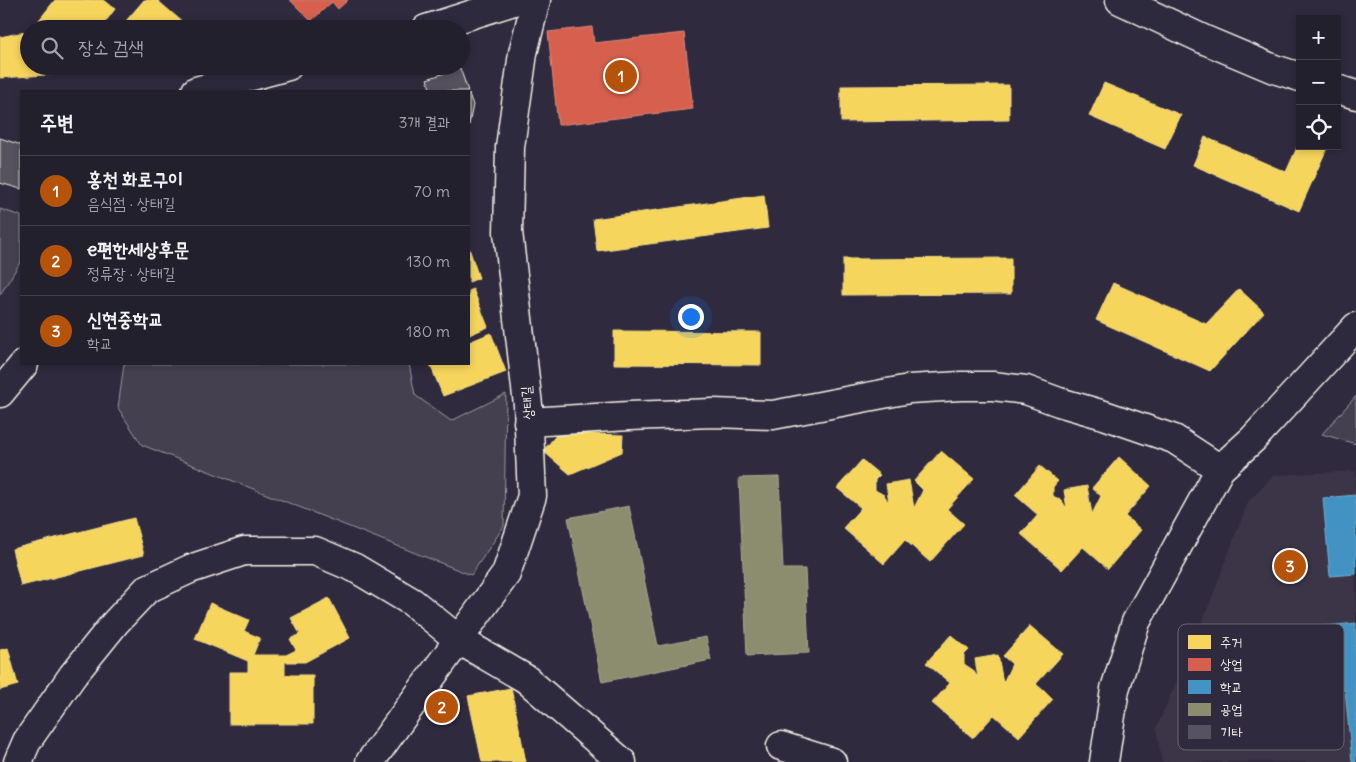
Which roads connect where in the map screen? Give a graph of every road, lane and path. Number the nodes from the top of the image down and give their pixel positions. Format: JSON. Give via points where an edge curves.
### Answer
{"nodes":[{"id":1,"x":518,"y":0,"type":"edge"},
{"id":2,"x":536,"y":0,"type":"edge"},
{"id":3,"x":1120,"y":0,"type":"edge"},
{"id":4,"x":455,"y":20,"type":"edge"},
{"id":5,"x":255,"y":75,"type":"edge"},
{"id":6,"x":1296,"y":76,"type":"edge"},
{"id":7,"x":200,"y":90,"type":"edge"},
{"id":8,"x":1341,"y":90,"type":"edge"},
{"id":9,"x":1356,"y":95,"type":"edge"},
{"id":10,"x":1356,"y":327,"type":"edge"},
{"id":11,"x":23,"y":365,"type":"edge"},
{"id":12,"x":0,"y":393,"type":"edge"},
{"id":13,"x":528,"y":422,"type":"junction"},
{"id":14,"x":1220,"y":469,"type":"junction"},
{"id":15,"x":459,"y":640,"type":"junction"},
{"id":16,"x":781,"y":746,"type":"dead end"},
{"id":17,"x":18,"y":762,"type":"edge"},
{"id":18,"x":370,"y":762,"type":"edge"},
{"id":19,"x":622,"y":762,"type":"edge"},
{"id":20,"x":832,"y":762,"type":"edge"},
{"id":21,"x":1104,"y":762,"type":"edge"}],
"edges":[{"from":1,"to":4,"type":"street"},
{"from":2,"to":13,"type":"street","name":"상태길","via":[[522,53],[510,147],[508,232]]},
{"from":3,"to":6,"type":"street","via":[[1205,40]]},
{"from":5,"to":7,"type":"street"},
{"from":8,"to":9,"type":"street"},
{"from":10,"to":14,"type":"street"},
{"from":11,"to":12,"type":"street"},
{"from":13,"to":14,"type":"street","via":[[714,413],[773,415],[909,389],[993,386],[1026,390],[1174,439]]},
{"from":13,"to":15,"type":"street","name":"상태길","via":[[532,496],[506,574]]},
{"from":14,"to":21,"type":"street","via":[[1136,622],[1115,689]]},
{"from":15,"to":17,"type":"street","via":[[412,602],[355,568],[315,551],[244,551],[190,569],[147,589],[73,675],[27,741]]},
{"from":15,"to":18,"type":"street","name":"상태길"},
{"from":15,"to":19,"type":"street","via":[[526,679]]},
{"from":16,"to":20,"type":"street"}]}
